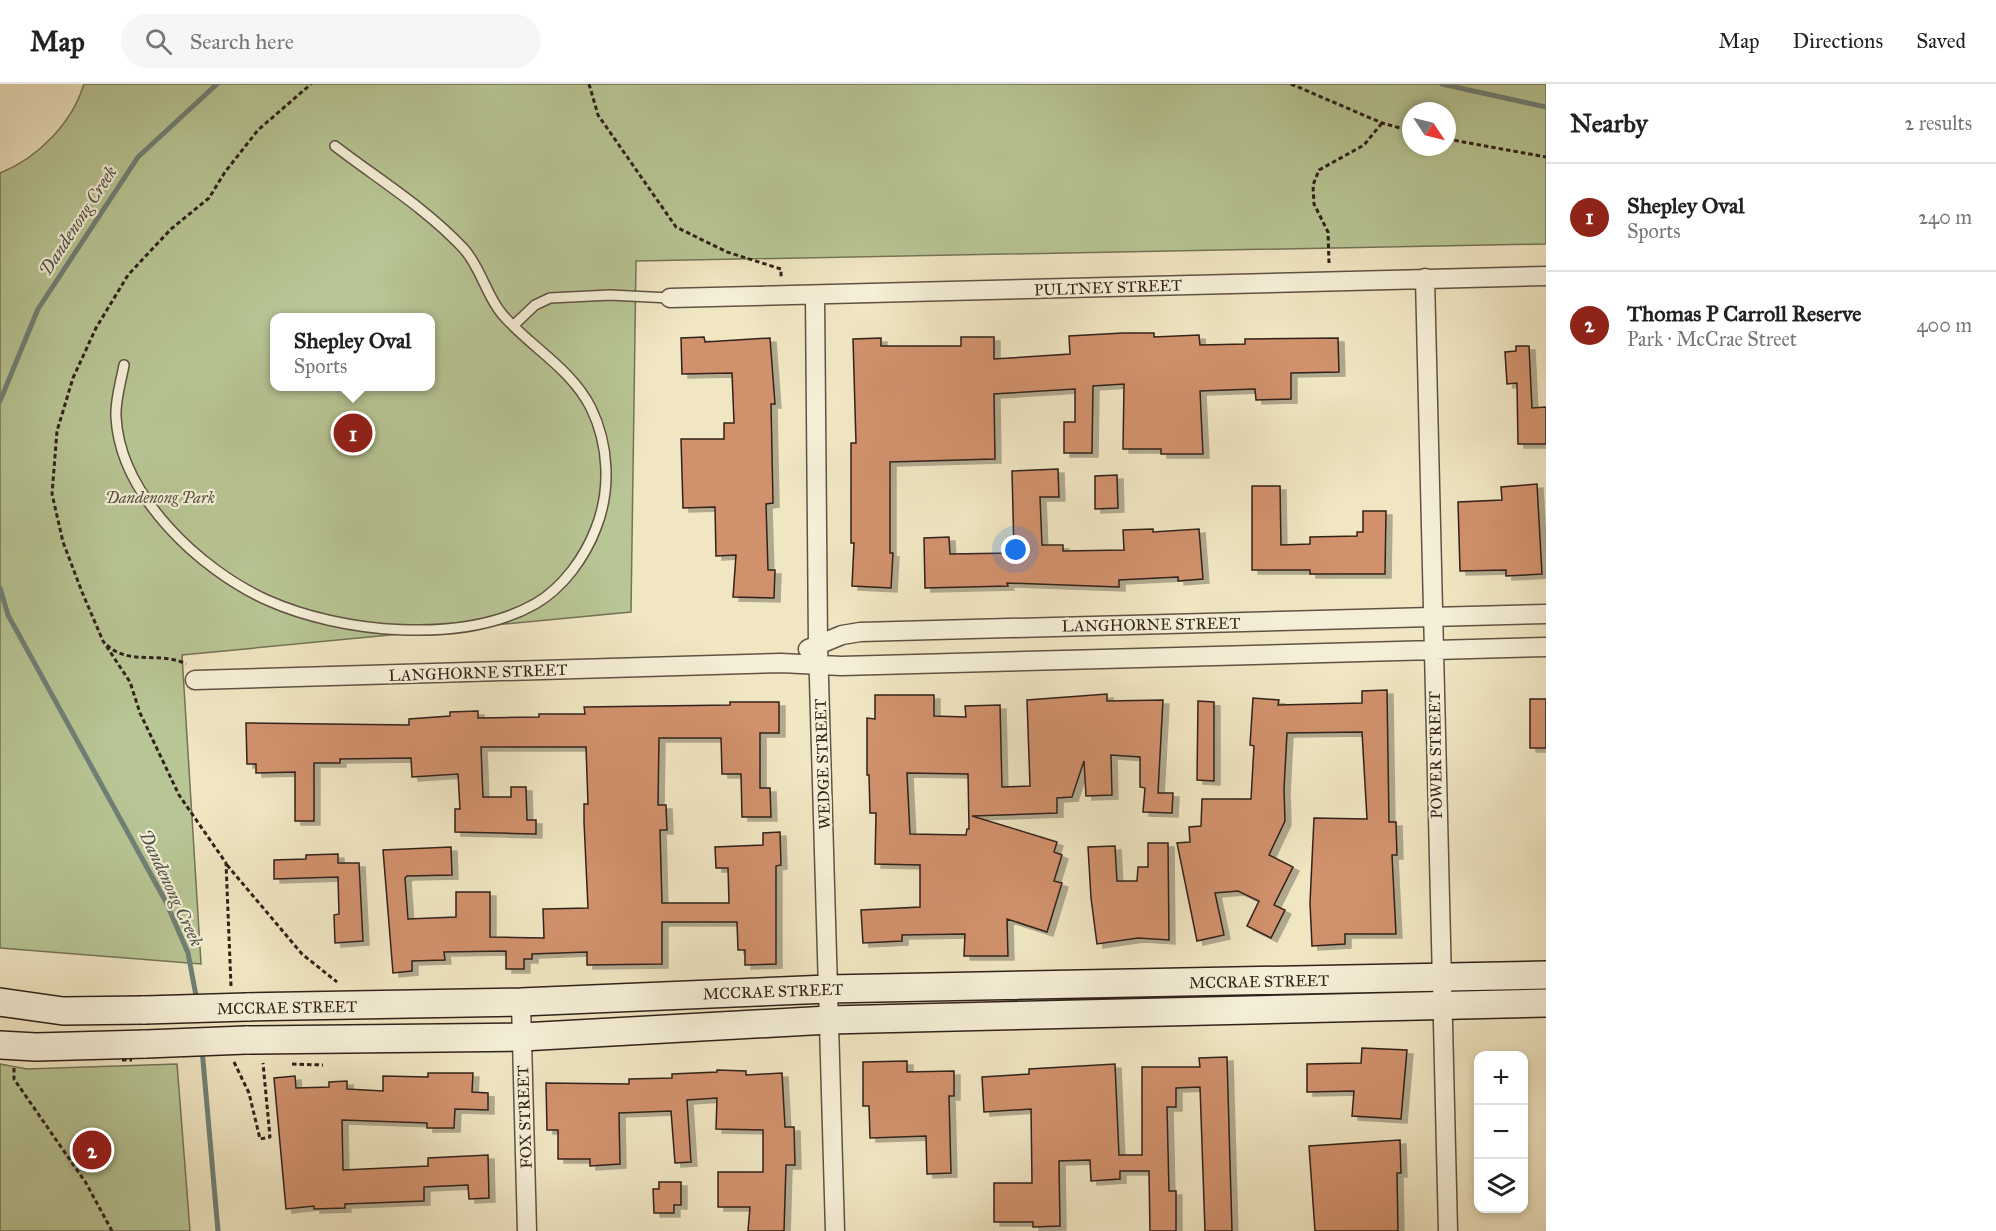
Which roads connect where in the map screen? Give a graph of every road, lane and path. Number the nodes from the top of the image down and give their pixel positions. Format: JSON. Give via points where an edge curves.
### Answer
{"nodes":[{"id":1,"x":589,"y":84,"type":"edge"},
{"id":2,"x":1291,"y":84,"type":"edge"},
{"id":3,"x":1382,"y":123,"type":"junction"},
{"id":4,"x":1402,"y":129,"type":"edge"},
{"id":5,"x":1456,"y":141,"type":"edge"},
{"id":6,"x":335,"y":146,"type":"dead end"},
{"id":7,"x":1546,"y":157,"type":"edge"},
{"id":8,"x":1546,"y":276,"type":"edge"},
{"id":9,"x":1425,"y":278,"type":"junction"},
{"id":10,"x":1330,"y":281,"type":"junction"},
{"id":11,"x":815,"y":296,"type":"junction"},
{"id":12,"x":782,"y":297,"type":"junction"},
{"id":13,"x":670,"y":298,"type":"joint"},
{"id":14,"x":514,"y":325,"type":"junction"},
{"id":15,"x":124,"y":365,"type":"dead end"},
{"id":16,"x":1546,"y":614,"type":"edge"},
{"id":17,"x":1432,"y":617,"type":"junction"},
{"id":18,"x":103,"y":641,"type":"dead end"},
{"id":19,"x":818,"y":645,"type":"junction"},
{"id":20,"x":1546,"y":647,"type":"edge"},
{"id":21,"x":1433,"y":650,"type":"junction"},
{"id":22,"x":761,"y":663,"type":"junction"},
{"id":23,"x":819,"y":665,"type":"junction"},
{"id":24,"x":204,"y":680,"type":"joint"},
{"id":25,"x":226,"y":863,"type":"dead end"},
{"id":26,"x":1546,"y":975,"type":"edge"},
{"id":27,"x":1440,"y":978,"type":"junction"},
{"id":28,"x":341,"y":985,"type":"dead end"},
{"id":29,"x":828,"y":989,"type":"junction"},
{"id":30,"x":0,"y":1002,"type":"edge"},
{"id":31,"x":521,"y":1002,"type":"junction"},
{"id":32,"x":1546,"y":1003,"type":"edge"},
{"id":33,"x":1441,"y":1005,"type":"junction"},
{"id":34,"x":829,"y":1020,"type":"junction"},
{"id":35,"x":522,"y":1037,"type":"junction"},
{"id":36,"x":0,"y":1045,"type":"edge"},
{"id":37,"x":247,"y":1053,"type":"junction"},
{"id":38,"x":14,"y":1079,"type":"dead end"},
{"id":39,"x":112,"y":1231,"type":"edge"},
{"id":40,"x":527,"y":1231,"type":"edge"},
{"id":41,"x":835,"y":1231,"type":"edge"},
{"id":42,"x":1448,"y":1231,"type":"edge"}],
"edges":[{"from":1,"to":12,"type":"path","via":[[598,115],[676,227],[727,252],[781,269]]},
{"from":2,"to":3,"type":"path"},
{"from":3,"to":4,"type":"path"},
{"from":3,"to":10,"type":"path","via":[[1364,145],[1319,170],[1312,185],[1314,204],[1328,232]]},
{"from":5,"to":7,"type":"path"},
{"from":6,"to":14,"type":"lane","via":[[466,251],[491,298]]},
{"from":8,"to":9,"type":"street","name":"PULTNEY STREET"},
{"from":9,"to":10,"type":"street","name":"PULTNEY STREET"},
{"from":9,"to":17,"type":"street","name":"POWER STREET"},
{"from":10,"to":11,"type":"street","name":"PULTNEY STREET"},
{"from":11,"to":12,"type":"street","name":"PULTNEY STREET"},
{"from":11,"to":19,"type":"street","name":"WEDGE STREET"},
{"from":12,"to":13,"type":"street","name":"PULTNEY STREET"},
{"from":13,"to":14,"type":"lane","via":[[550,298],[535,305]]},
{"from":14,"to":15,"type":"lane","via":[[562,370],[591,408],[604,452],[605,498],[591,540],[552,592],[534,605],[509,614],[443,630],[416,631],[316,617],[239,586],[209,563],[173,533],[145,500],[130,470],[116,418]]},
{"from":16,"to":17,"type":"street","name":"LANGHORNE STREET"},
{"from":17,"to":19,"type":"street","name":"LANGHORNE STREET","via":[[860,632]]},
{"from":17,"to":21,"type":"street","name":"POWER STREET"},
{"from":18,"to":24,"type":"path","via":[[133,657],[177,660]]},
{"from":19,"to":22,"type":"street","name":"LANGHORNE STREET"},
{"from":19,"to":23,"type":"street","name":"WEDGE STREET"},
{"from":20,"to":21,"type":"street","name":"LANGHORNE STREET"},
{"from":21,"to":23,"type":"street","name":"LANGHORNE STREET"},
{"from":21,"to":27,"type":"street","name":"POWER STREET"},
{"from":22,"to":23,"type":"street","name":"LANGHORNE STREET"},
{"from":22,"to":24,"type":"street","name":"LANGHORNE STREET"},
{"from":23,"to":29,"type":"street","name":"WEDGE STREET"},
{"from":25,"to":28,"type":"path","via":[[302,954]]},
{"from":26,"to":27,"type":"main road","name":"MCCRAE STREET"},
{"from":27,"to":29,"type":"main road","name":"MCCRAE STREET"},
{"from":27,"to":33,"type":"street","name":"POWER STREET"},
{"from":29,"to":31,"type":"main road","name":"MCCRAE STREET"},
{"from":29,"to":34,"type":"street","name":"WEDGE STREET"},
{"from":30,"to":31,"type":"main road","name":"MCCRAE STREET","bridge":true,"via":[[63,1011]]},
{"from":31,"to":35,"type":"street","name":"FOX STREET"},
{"from":32,"to":33,"type":"main road","name":"MCCRAE STREET"},
{"from":33,"to":34,"type":"main road","name":"MCCRAE STREET"},
{"from":33,"to":42,"type":"street","name":"POWER STREET"},
{"from":34,"to":35,"type":"main road","name":"MCCRAE STREET"},
{"from":34,"to":41,"type":"street","name":"WEDGE STREET"},
{"from":35,"to":37,"type":"main road","name":"MCCRAE STREET"},
{"from":35,"to":40,"type":"street","name":"FOX STREET"},
{"from":36,"to":37,"type":"main road","name":"MCCRAE STREET","bridge":true,"via":[[146,1044]]},
{"from":37,"to":37,"type":"path","via":[[249,1093],[260,1139],[270,1137],[266,1078]]},
{"from":38,"to":39,"type":"path","via":[[86,1183]]}]}
